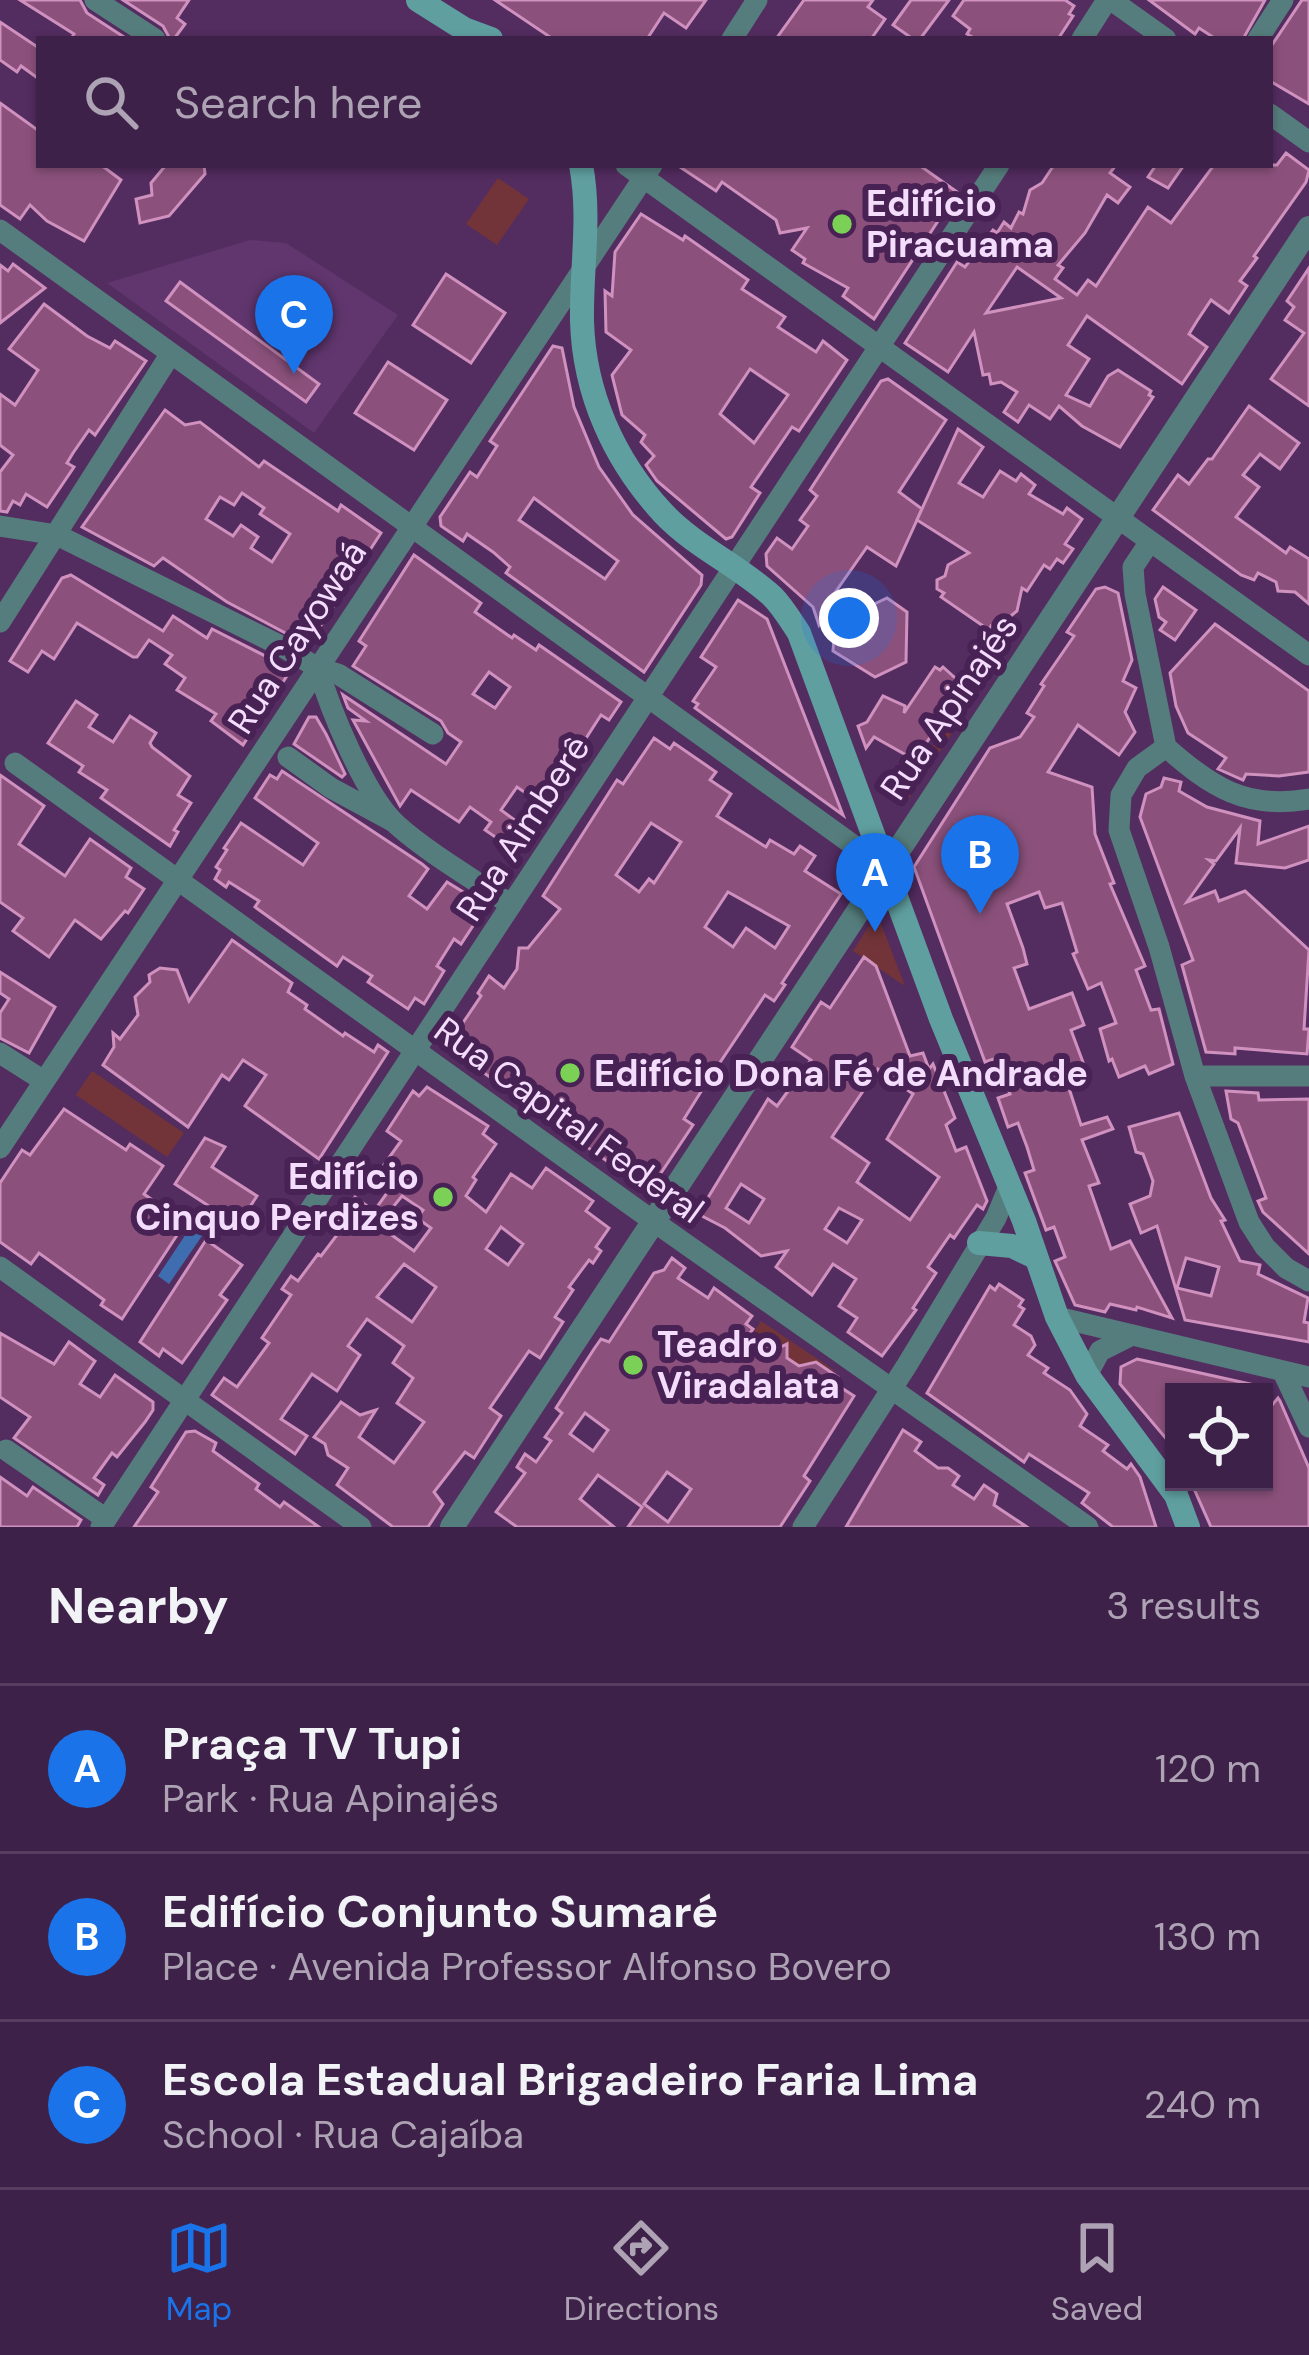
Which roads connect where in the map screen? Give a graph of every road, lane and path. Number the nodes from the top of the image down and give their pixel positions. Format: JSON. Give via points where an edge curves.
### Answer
{"nodes":[{"id":1,"x":95,"y":0,"type":"edge"},
{"id":2,"x":418,"y":0,"type":"edge"},
{"id":3,"x":447,"y":0,"type":"edge"},
{"id":4,"x":757,"y":0,"type":"edge"},
{"id":5,"x":1109,"y":0,"type":"edge"},
{"id":6,"x":1283,"y":0,"type":"edge"},
{"id":7,"x":150,"y":36,"type":"edge"},
{"id":8,"x":485,"y":36,"type":"edge"},
{"id":9,"x":487,"y":36,"type":"edge"},
{"id":10,"x":734,"y":36,"type":"edge"},
{"id":11,"x":1084,"y":36,"type":"edge"},
{"id":12,"x":1162,"y":36,"type":"edge"},
{"id":13,"x":1260,"y":36,"type":"edge"},
{"id":14,"x":1273,"y":116,"type":"edge"},
{"id":15,"x":1309,"y":142,"type":"edge"},
{"id":16,"x":581,"y":168,"type":"edge"},
{"id":17,"x":997,"y":168,"type":"edge"},
{"id":18,"x":641,"y":169,"type":"edge"},
{"id":19,"x":1309,"y":228,"type":"edge"},
{"id":20,"x":0,"y":230,"type":"edge"},
{"id":21,"x":584,"y":264,"type":"junction"},
{"id":22,"x":879,"y":349,"type":"junction"},
{"id":23,"x":170,"y":355,"type":"junction"},
{"id":24,"x":1118,"y":518,"type":"junction"},
{"id":25,"x":0,"y":526,"type":"edge"},
{"id":26,"x":409,"y":527,"type":"junction"},
{"id":27,"x":57,"y":535,"type":"junction"},
{"id":28,"x":1149,"y":543,"type":"junction"},
{"id":29,"x":734,"y":569,"type":"junction"},
{"id":30,"x":0,"y":622,"type":"edge"},
{"id":31,"x":1309,"y":656,"type":"edge"},
{"id":32,"x":318,"y":668,"type":"junction"},
{"id":33,"x":648,"y":698,"type":"junction"},
{"id":34,"x":433,"y":734,"type":"dead end"},
{"id":35,"x":1166,"y":747,"type":"junction"},
{"id":36,"x":288,"y":757,"type":"dead end"},
{"id":37,"x":15,"y":763,"type":"dead end"},
{"id":38,"x":1309,"y":799,"type":"edge"},
{"id":39,"x":863,"y":804,"type":"junction"},
{"id":40,"x":820,"y":821,"type":"junction"},
{"id":41,"x":394,"y":823,"type":"junction"},
{"id":42,"x":885,"y":868,"type":"junction"},
{"id":43,"x":177,"y":879,"type":"junction"},
{"id":44,"x":512,"y":905,"type":"junction"},
{"id":45,"x":416,"y":1051,"type":"junction"},
{"id":46,"x":0,"y":1053,"type":"edge"},
{"id":47,"x":1195,"y":1076,"type":"junction"},
{"id":48,"x":1309,"y":1076,"type":"edge"},
{"id":49,"x":44,"y":1081,"type":"junction"},
{"id":50,"x":0,"y":1148,"type":"edge"},
{"id":51,"x":1008,"y":1189,"type":"junction"},
{"id":52,"x":653,"y":1221,"type":"junction"},
{"id":53,"x":979,"y":1243,"type":"junction"},
{"id":54,"x":1035,"y":1257,"type":"junction"},
{"id":55,"x":0,"y":1267,"type":"edge"},
{"id":56,"x":1309,"y":1281,"type":"edge"},
{"id":57,"x":1057,"y":1317,"type":"junction"},
{"id":58,"x":1132,"y":1335,"type":"junction"},
{"id":59,"x":1283,"y":1372,"type":"junction"},
{"id":60,"x":1087,"y":1375,"type":"junction"},
{"id":61,"x":1309,"y":1377,"type":"edge"},
{"id":62,"x":892,"y":1389,"type":"junction"},
{"id":63,"x":183,"y":1400,"type":"junction"},
{"id":64,"x":1309,"y":1427,"type":"edge"},
{"id":65,"x":6,"y":1450,"type":"dead end"},
{"id":66,"x":104,"y":1523,"type":"edge"},
{"id":67,"x":1188,"y":1526,"type":"edge"},
{"id":68,"x":361,"y":1527,"type":"edge"},
{"id":69,"x":452,"y":1527,"type":"edge"},
{"id":70,"x":803,"y":1527,"type":"edge"},
{"id":71,"x":1088,"y":1527,"type":"edge"}],
"edges":[{"from":1,"to":7,"type":"street"},
{"from":2,"to":8,"type":"main road"},
{"from":3,"to":9,"type":"main road"},
{"from":4,"to":10,"type":"street"},
{"from":5,"to":11,"type":"street"},
{"from":5,"to":12,"type":"street"},
{"from":6,"to":13,"type":"street"},
{"from":14,"to":15,"type":"street"},
{"from":16,"to":21,"type":"main road"},
{"from":17,"to":22,"type":"street","name":"Rua Aimberê"},
{"from":18,"to":21,"type":"street","name":"Rua Cayowaá"},
{"from":18,"to":22,"type":"street"},
{"from":19,"to":24,"type":"street","name":"Rua Apinajés"},
{"from":20,"to":23,"type":"street"},
{"from":21,"to":26,"type":"street","name":"Rua Cayowaá"},
{"from":21,"to":29,"type":"main road","via":[[585,360],[618,453],[679,530]]},
{"from":22,"to":24,"type":"street"},
{"from":22,"to":29,"type":"street","name":"Rua Aimberê"},
{"from":23,"to":26,"type":"street"},
{"from":23,"to":27,"type":"street"},
{"from":24,"to":28,"type":"street"},
{"from":24,"to":42,"type":"street","name":"Rua Apinajés"},
{"from":25,"to":27,"type":"street"},
{"from":26,"to":32,"type":"street","name":"Rua Cayowaá"},
{"from":26,"to":33,"type":"street"},
{"from":27,"to":30,"type":"street"},
{"from":27,"to":32,"type":"street"},
{"from":28,"to":31,"type":"street"},
{"from":28,"to":35,"type":"street","via":[[1133,567],[1135,594]]},
{"from":29,"to":33,"type":"street","name":"Rua Aimberê"},
{"from":29,"to":39,"type":"main road","via":[[773,597],[799,634]]},
{"from":32,"to":34,"type":"street"},
{"from":32,"to":41,"type":"street","via":[[361,771]]},
{"from":32,"to":43,"type":"street","name":"Rua Cayowaá"},
{"from":33,"to":40,"type":"street"},
{"from":33,"to":44,"type":"street","name":"Rua Aimberê"},
{"from":35,"to":38,"type":"street","via":[[1228,794]]},
{"from":35,"to":47,"type":"street","via":[[1147,757],[1121,795],[1118,830]]},
{"from":36,"to":41,"type":"street"},
{"from":37,"to":43,"type":"street","name":"Rua Capital Federal"},
{"from":39,"to":40,"type":"street"},
{"from":39,"to":42,"type":"main road"},
{"from":40,"to":42,"type":"street"},
{"from":41,"to":44,"type":"street"},
{"from":42,"to":51,"type":"main road"},
{"from":42,"to":52,"type":"street","name":"Rua Apinajés"},
{"from":43,"to":45,"type":"street","name":"Rua Capital Federal"},
{"from":43,"to":49,"type":"street","name":"Rua Cayowaá"},
{"from":44,"to":45,"type":"street","name":"Rua Aimberê"},
{"from":45,"to":52,"type":"street","name":"Rua Capital Federal"},
{"from":45,"to":63,"type":"street","name":"Rua Aimberê"},
{"from":46,"to":49,"type":"street"},
{"from":47,"to":48,"type":"street"},
{"from":47,"to":56,"type":"street","via":[[1249,1222],[1275,1258]]},
{"from":49,"to":50,"type":"street","name":"Rua Cayowaá"},
{"from":51,"to":53,"type":"street"},
{"from":51,"to":54,"type":"main road"},
{"from":52,"to":62,"type":"street","name":"Rua Capital Federal"},
{"from":52,"to":69,"type":"street","name":"Rua Apinajés"},
{"from":53,"to":54,"type":"main road"},
{"from":53,"to":62,"type":"street"},
{"from":54,"to":57,"type":"main road"},
{"from":55,"to":63,"type":"street"},
{"from":57,"to":58,"type":"street"},
{"from":57,"to":60,"type":"main road"},
{"from":58,"to":59,"type":"street"},
{"from":58,"to":60,"type":"street","via":[[1108,1344]]},
{"from":59,"to":61,"type":"street"},
{"from":59,"to":64,"type":"street"},
{"from":60,"to":67,"type":"main road","via":[[1156,1464]]},
{"from":62,"to":70,"type":"street"},
{"from":62,"to":71,"type":"street","name":"Rua Capital Federal"},
{"from":63,"to":66,"type":"street","name":"Rua Aimberê"},
{"from":63,"to":68,"type":"street"},
{"from":65,"to":66,"type":"street"}]}
